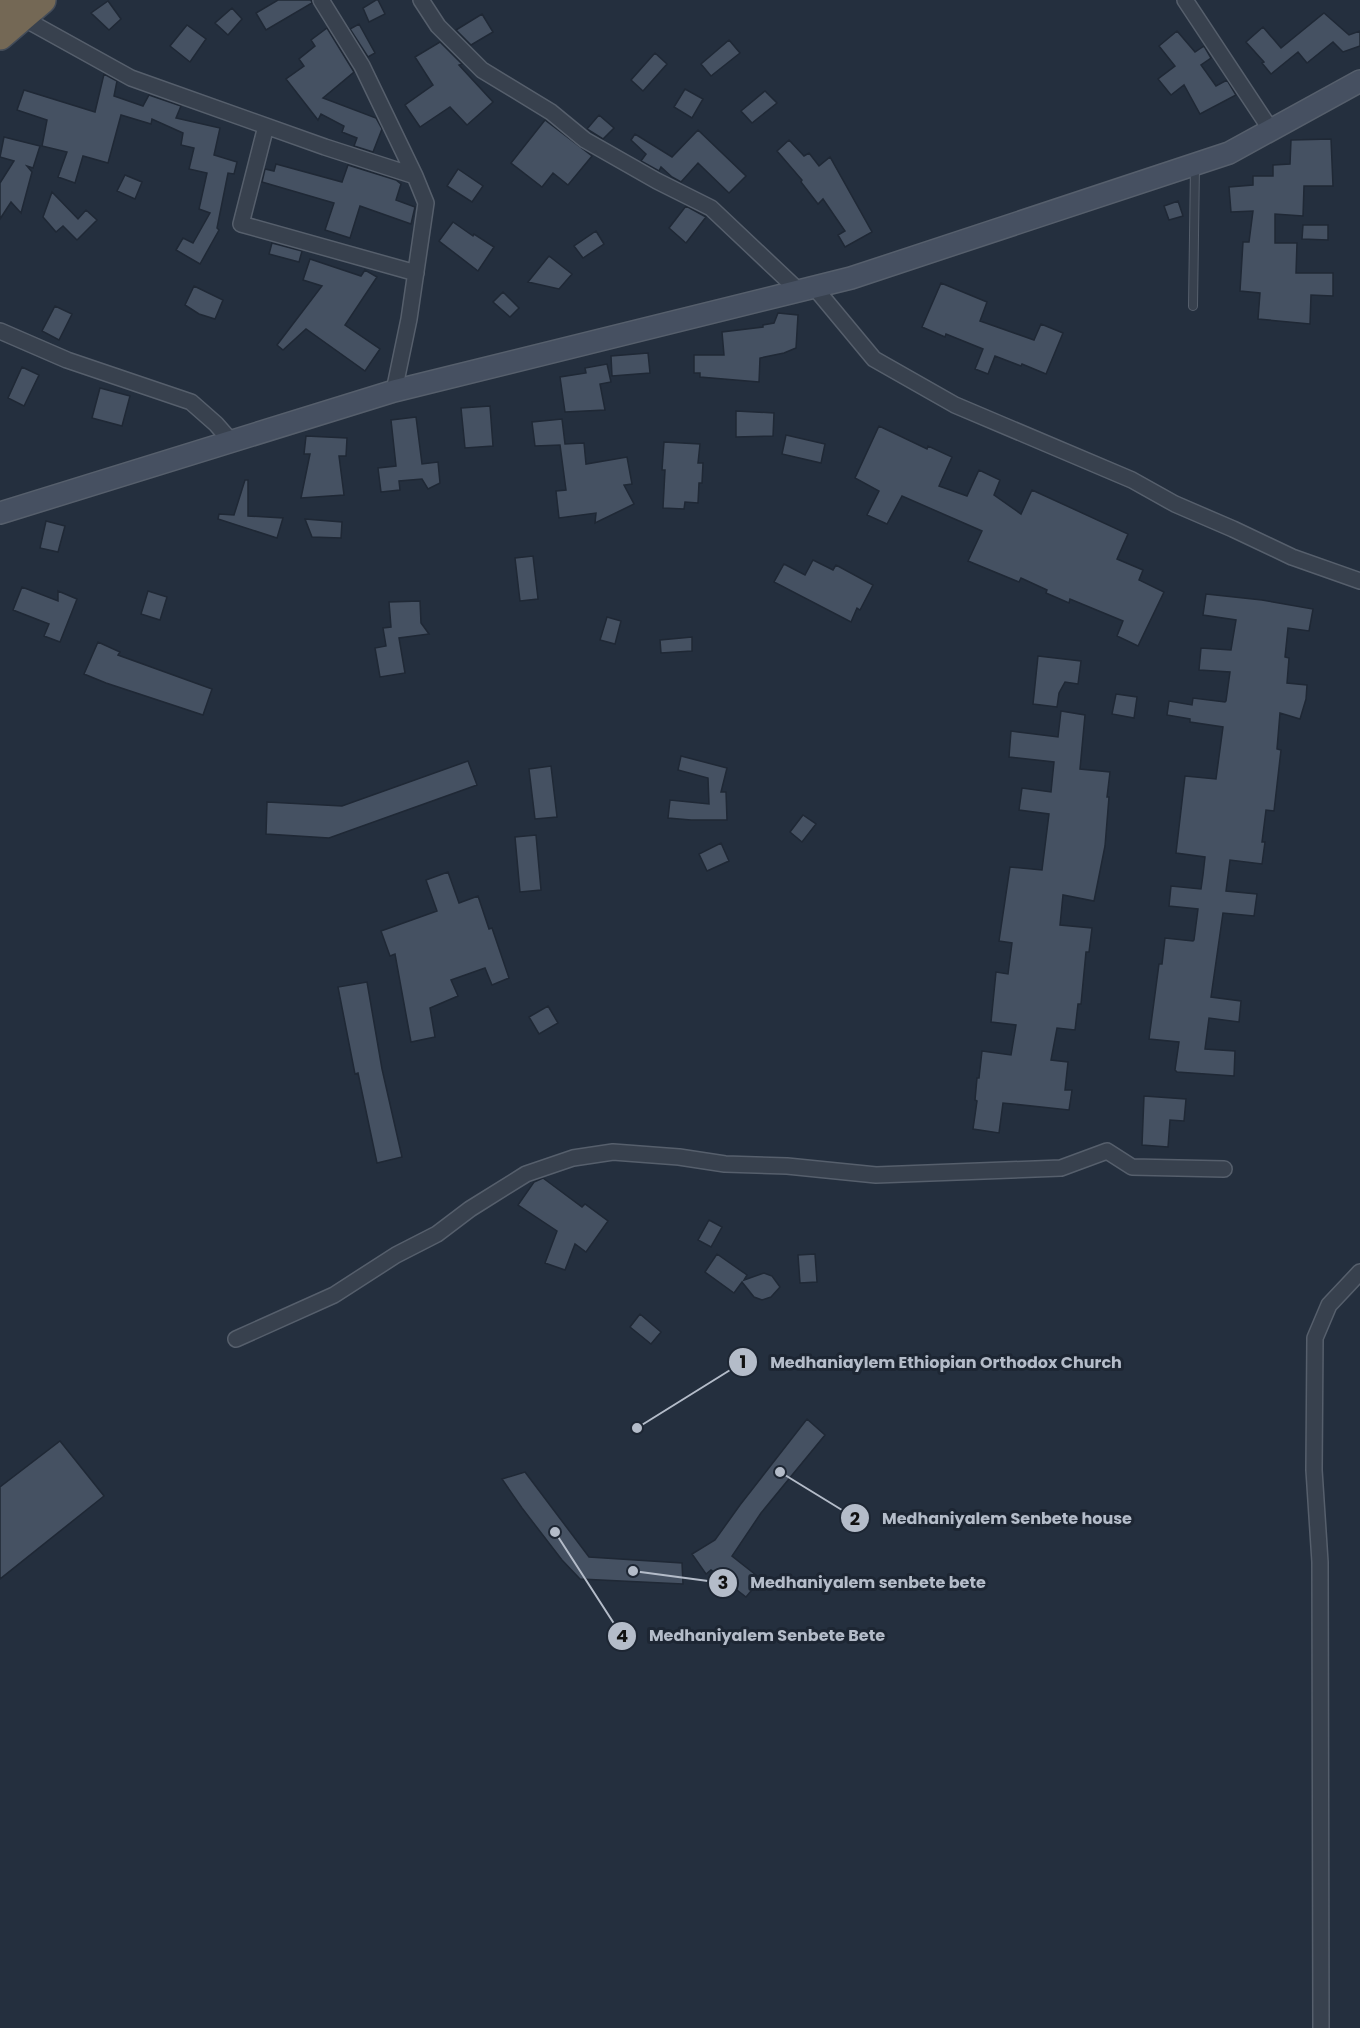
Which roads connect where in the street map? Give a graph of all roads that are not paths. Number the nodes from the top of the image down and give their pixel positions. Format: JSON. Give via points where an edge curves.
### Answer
{"nodes":[{"id":1,"x":42,"y":0,"type":"edge"},
{"id":2,"x":321,"y":0,"type":"edge"},
{"id":3,"x":422,"y":0,"type":"edge"},
{"id":4,"x":1185,"y":0,"type":"edge"},
{"id":5,"x":10,"y":8,"type":"edge"},
{"id":6,"x":0,"y":36,"type":"edge"},
{"id":7,"x":1360,"y":81,"type":"edge"},
{"id":8,"x":266,"y":126,"type":"junction"},
{"id":9,"x":1271,"y":130,"type":"junction"},
{"id":10,"x":1195,"y":164,"type":"junction"},
{"id":11,"x":416,"y":176,"type":"junction"},
{"id":12,"x":416,"y":273,"type":"junction"},
{"id":13,"x":807,"y":290,"type":"junction"},
{"id":14,"x":1193,"y":306,"type":"dead end"},
{"id":15,"x":0,"y":331,"type":"edge"},
{"id":16,"x":394,"y":391,"type":"junction"},
{"id":17,"x":230,"y":440,"type":"junction"},
{"id":18,"x":0,"y":513,"type":"edge"},
{"id":19,"x":1360,"y":581,"type":"edge"},
{"id":20,"x":1224,"y":1169,"type":"dead end"},
{"id":21,"x":1360,"y":1272,"type":"edge"},
{"id":22,"x":236,"y":1339,"type":"dead end"},
{"id":23,"x":1321,"y":2028,"type":"edge"}],
"edges":[{"from":1,"to":5,"type":"highway"},
{"from":2,"to":11,"type":"street","via":[[362,66]]},
{"from":3,"to":13,"type":"street","via":[[438,26],[482,70],[551,112],[585,140],[711,208]]},
{"from":4,"to":9,"type":"street"},
{"from":5,"to":6,"type":"highway"},
{"from":5,"to":8,"type":"street","via":[[131,78]]},
{"from":7,"to":9,"type":"street"},
{"from":8,"to":11,"type":"street"},
{"from":8,"to":12,"type":"street","via":[[241,224]]},
{"from":9,"to":10,"type":"street","via":[[1229,153]]},
{"from":10,"to":13,"type":"street"},
{"from":10,"to":14,"type":"lane"},
{"from":11,"to":12,"type":"street","via":[[426,202]]},
{"from":12,"to":16,"type":"street"},
{"from":13,"to":16,"type":"street"},
{"from":13,"to":19,"type":"street","via":[[874,359],[955,405],[1132,480],[1174,504],[1292,557]]},
{"from":15,"to":17,"type":"street","via":[[67,360],[191,402]]},
{"from":16,"to":17,"type":"street"},
{"from":17,"to":18,"type":"street"},
{"from":20,"to":22,"type":"street","via":[[1132,1167],[1107,1151],[1061,1168],[876,1175],[613,1152],[573,1158],[526,1174],[437,1234],[334,1295]]},
{"from":21,"to":23,"type":"street","via":[[1329,1305],[1315,1338],[1314,1470],[1320,1562]]}]}
